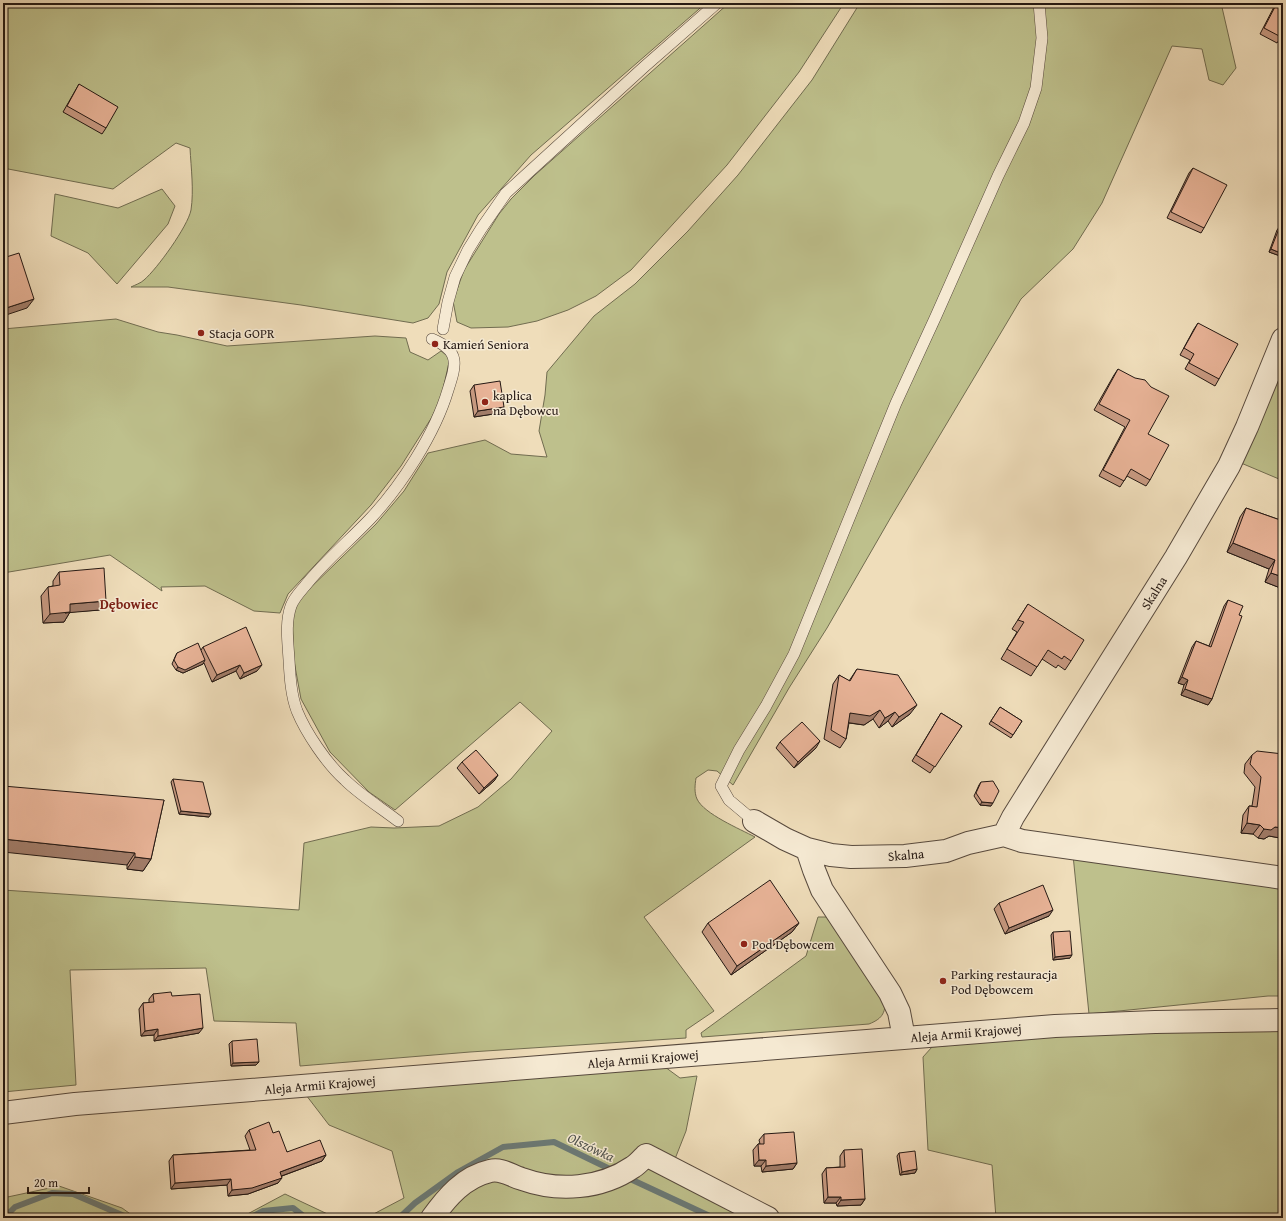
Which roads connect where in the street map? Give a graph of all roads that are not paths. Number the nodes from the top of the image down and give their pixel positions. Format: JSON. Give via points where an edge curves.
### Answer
{"nodes":[{"id":1,"x":717,"y":3,"type":"edge"},
{"id":2,"x":1039,"y":3,"type":"edge"},
{"id":3,"x":443,"y":329,"type":"dead end"},
{"id":4,"x":432,"y":339,"type":"dead end"},
{"id":5,"x":1283,"y":339,"type":"edge"},
{"id":6,"x":398,"y":821,"type":"dead end"},
{"id":7,"x":754,"y":821,"type":"joint"},
{"id":8,"x":1004,"y":836,"type":"junction"},
{"id":9,"x":807,"y":849,"type":"junction"},
{"id":10,"x":1283,"y":878,"type":"edge"},
{"id":11,"x":1283,"y":1020,"type":"edge"},
{"id":12,"x":904,"y":1038,"type":"junction"},
{"id":13,"x":3,"y":1113,"type":"edge"},
{"id":14,"x":432,"y":1218,"type":"edge"},
{"id":15,"x":768,"y":1218,"type":"edge"}],
"edges":[{"from":1,"to":3,"type":"lane","via":[[506,193],[481,228],[455,277]]},
{"from":2,"to":7,"type":"lane","via":[[1042,38],[1036,88],[1024,123],[896,403],[794,654],[721,786],[729,800]]},
{"from":4,"to":6,"type":"lane","via":[[443,344],[452,353],[454,361],[445,402],[430,433],[399,484],[371,518],[313,575],[297,596],[289,616],[287,637],[291,684],[297,711],[314,744],[345,780]]},
{"from":5,"to":8,"type":"street","name":"Skalna","via":[[1229,466],[1176,557],[1013,817]]},
{"from":7,"to":9,"type":"street","name":"Skalna"},
{"from":8,"to":9,"type":"street","name":"Skalna","via":[[946,851],[905,856],[851,857]]},
{"from":8,"to":10,"type":"street","name":"Skalna","via":[[1022,841]]},
{"from":9,"to":12,"type":"street","via":[[822,890],[890,993],[899,1012]]},
{"from":11,"to":12,"type":"street","name":"Aleja Armii Krajowej","via":[[1071,1025]]},
{"from":12,"to":13,"type":"street","name":"Aleja Armii Krajowej","via":[[83,1104]]},
{"from":14,"to":15,"type":"street","via":[[461,1185],[491,1171],[503,1171],[540,1184],[580,1186],[613,1178],[634,1166],[646,1155]]}]}
